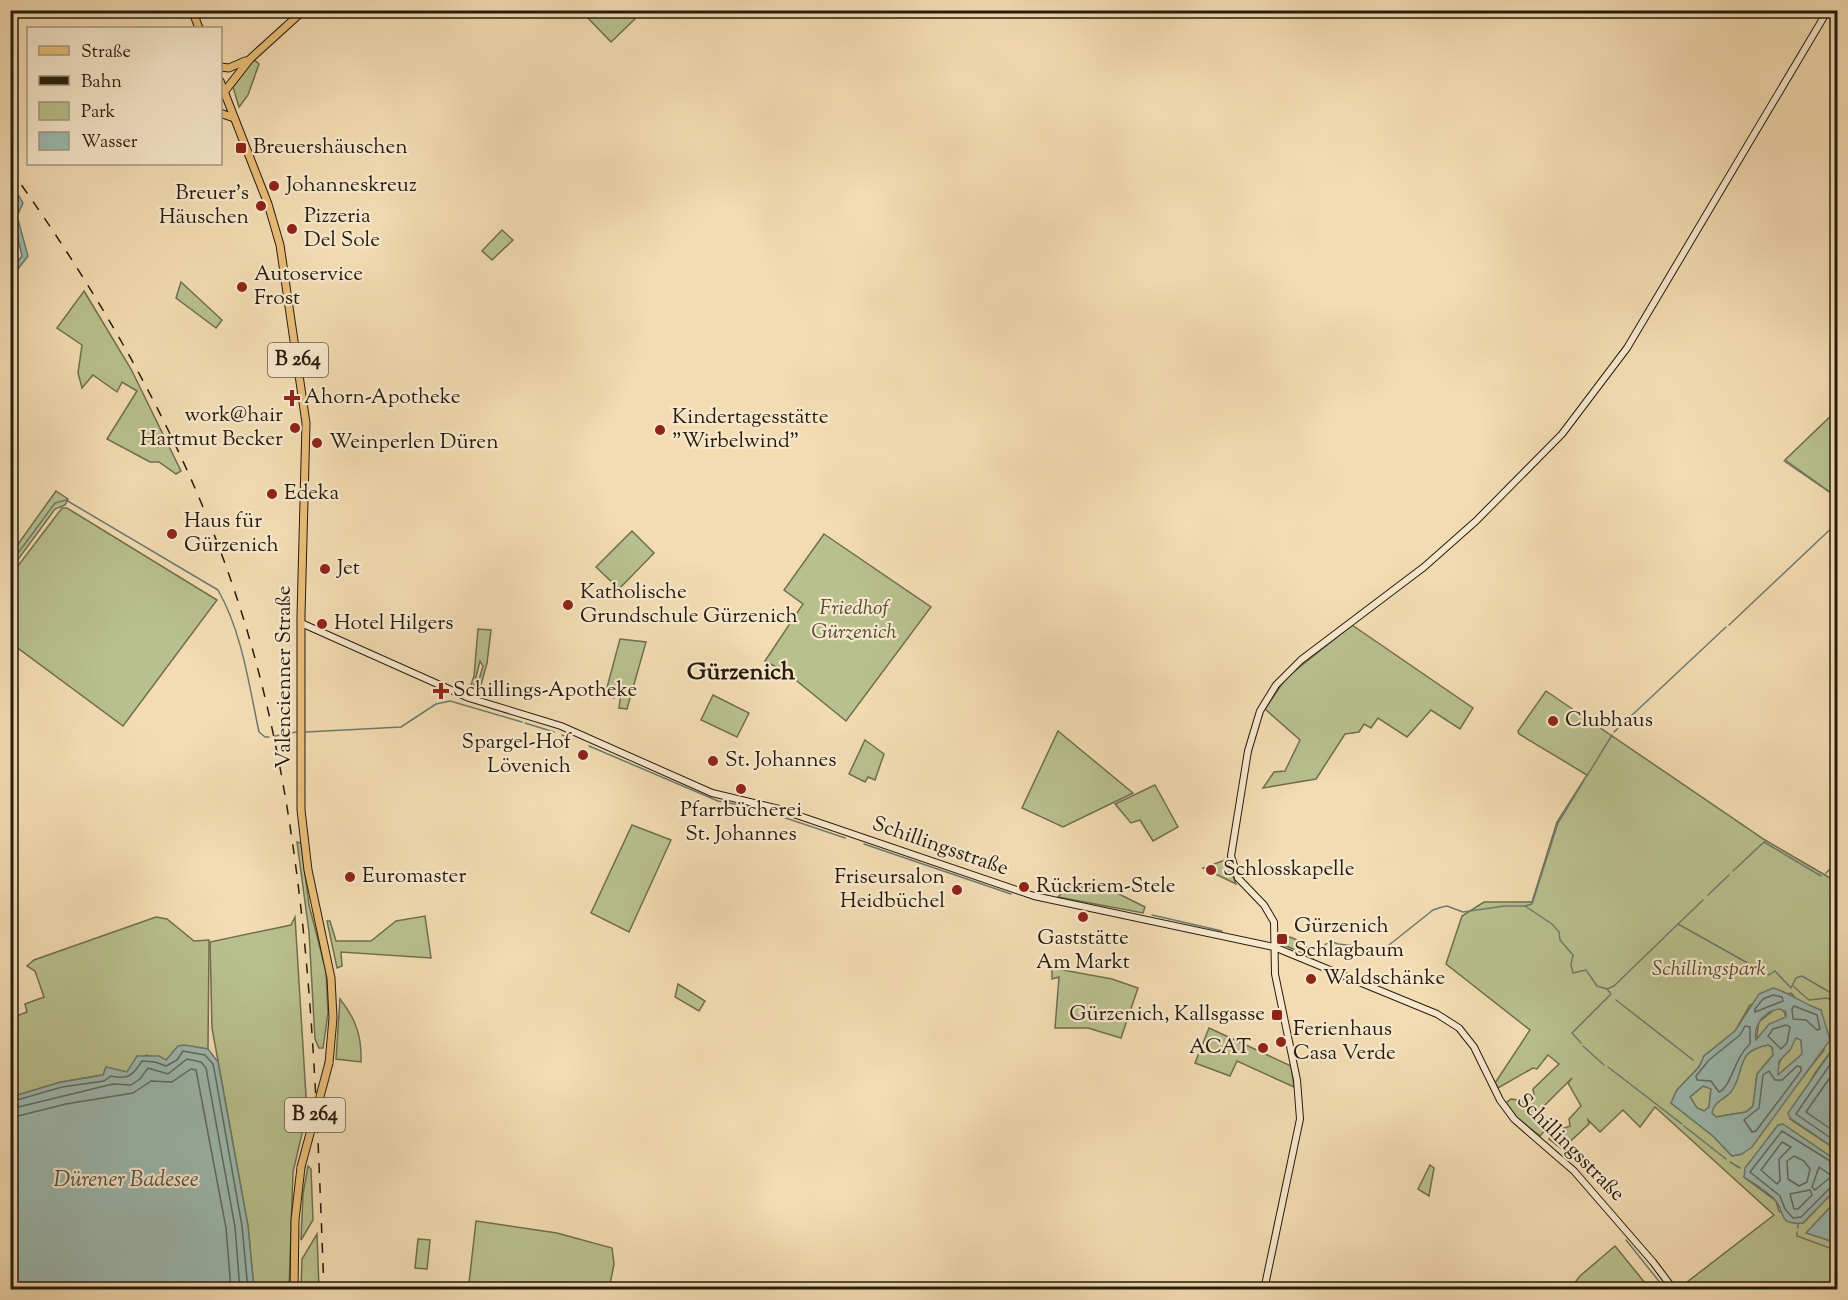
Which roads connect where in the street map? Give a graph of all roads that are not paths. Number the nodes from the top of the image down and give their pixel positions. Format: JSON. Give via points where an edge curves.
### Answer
{"nodes":[{"id":1,"x":192,"y":10,"type":"edge"},
{"id":2,"x":304,"y":10,"type":"edge"},
{"id":3,"x":1828,"y":10,"type":"edge"},
{"id":4,"x":200,"y":27,"type":"edge"},
{"id":5,"x":250,"y":59,"type":"junction"},
{"id":6,"x":222,"y":67,"type":"edge"},
{"id":7,"x":222,"y":85,"type":"edge"},
{"id":8,"x":225,"y":91,"type":"junction"},
{"id":9,"x":222,"y":113,"type":"edge"},
{"id":10,"x":236,"y":120,"type":"junction"},
{"id":11,"x":301,"y":623,"type":"junction"},
{"id":12,"x":1274,"y":947,"type":"junction"},
{"id":13,"x":294,"y":1290,"type":"edge"},
{"id":14,"x":1264,"y":1290,"type":"edge"},
{"id":15,"x":1674,"y":1290,"type":"edge"}],
"edges":[{"from":1,"to":4,"type":"main road"},
{"from":2,"to":5,"type":"main road"},
{"from":3,"to":12,"type":"main road","via":[[1663,290],[1581,411],[1476,521],[1424,567],[1288,672],[1266,700],[1252,732],[1231,856],[1238,878],[1272,916]]},
{"from":5,"to":6,"type":"main road"},
{"from":5,"to":8,"type":"main road"},
{"from":7,"to":8,"type":"main road","name":"Valencienner Straße","number":"B 264"},
{"from":8,"to":10,"type":"main road","name":"Valencienner Straße","number":"B 264"},
{"from":9,"to":10,"type":"main road"},
{"from":10,"to":11,"type":"main road","name":"Valencienner Straße","number":"B 264","via":[[280,245],[299,367],[306,423]]},
{"from":11,"to":12,"type":"main road","name":"Schillingsstraße","via":[[469,698],[561,726],[712,793],[778,808],[1034,896]]},
{"from":11,"to":13,"type":"main road","name":"Valencienner Straße","number":"B 264","bridge":true,"via":[[301,810],[332,997],[329,1063],[301,1167]]},
{"from":12,"to":14,"type":"main road","via":[[1275,974],[1299,1105]]},
{"from":12,"to":15,"type":"main road","name":"Schillingsstraße","via":[[1437,1014],[1459,1028],[1474,1047],[1509,1113],[1574,1171]]}]}
